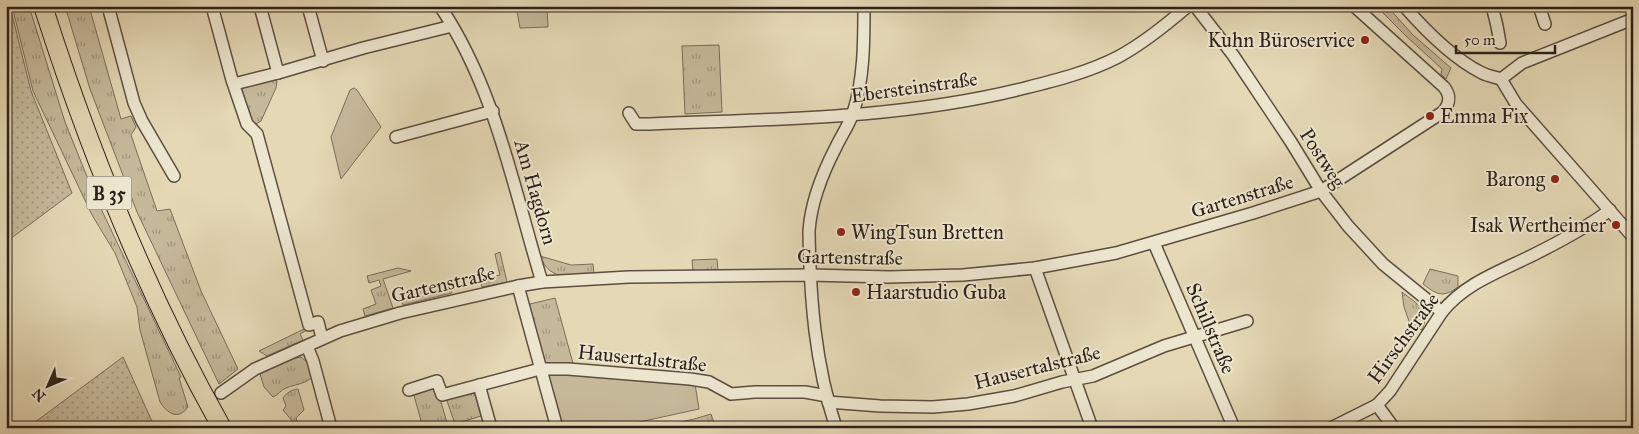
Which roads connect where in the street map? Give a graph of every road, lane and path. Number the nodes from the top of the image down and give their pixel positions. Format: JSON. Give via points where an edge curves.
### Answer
{"nodes":[{"id":1,"x":42,"y":6,"type":"edge"},
{"id":2,"x":108,"y":6,"type":"edge"},
{"id":3,"x":212,"y":6,"type":"edge"},
{"id":4,"x":260,"y":6,"type":"edge"},
{"id":5,"x":308,"y":6,"type":"edge"},
{"id":6,"x":440,"y":6,"type":"edge"},
{"id":7,"x":864,"y":6,"type":"edge"},
{"id":8,"x":1188,"y":6,"type":"edge"},
{"id":9,"x":1195,"y":6,"type":"edge"},
{"id":10,"x":1354,"y":6,"type":"edge"},
{"id":11,"x":1404,"y":6,"type":"edge"},
{"id":12,"x":1540,"y":6,"type":"edge"},
{"id":13,"x":1496,"y":7,"type":"edge"},
{"id":14,"x":1633,"y":19,"type":"edge"},
{"id":15,"x":1545,"y":24,"type":"dead end"},
{"id":16,"x":452,"y":26,"type":"junction"},
{"id":17,"x":1500,"y":42,"type":"dead end"},
{"id":18,"x":323,"y":61,"type":"junction"},
{"id":19,"x":278,"y":74,"type":"junction"},
{"id":20,"x":1501,"y":79,"type":"junction"},
{"id":21,"x":234,"y":84,"type":"junction"},
{"id":22,"x":493,"y":111,"type":"junction"},
{"id":23,"x":629,"y":113,"type":"dead end"},
{"id":24,"x":852,"y":115,"type":"junction"},
{"id":25,"x":396,"y":137,"type":"dead end"},
{"id":26,"x":174,"y":176,"type":"dead end"},
{"id":27,"x":1321,"y":191,"type":"junction"},
{"id":28,"x":1610,"y":210,"type":"junction"},
{"id":29,"x":1633,"y":237,"type":"edge"},
{"id":30,"x":1154,"y":243,"type":"junction"},
{"id":31,"x":1035,"y":268,"type":"junction"},
{"id":32,"x":810,"y":275,"type":"junction"},
{"id":33,"x":542,"y":282,"type":"junction"},
{"id":34,"x":518,"y":286,"type":"junction"},
{"id":35,"x":1442,"y":312,"type":"junction"},
{"id":36,"x":1247,"y":321,"type":"dead end"},
{"id":37,"x":1194,"y":337,"type":"junction"},
{"id":38,"x":322,"y":338,"type":"junction"},
{"id":39,"x":307,"y":346,"type":"junction"},
{"id":40,"x":540,"y":369,"type":"junction"},
{"id":41,"x":1075,"y":379,"type":"junction"},
{"id":42,"x":479,"y":385,"type":"junction"},
{"id":43,"x":409,"y":390,"type":"dead end"},
{"id":44,"x":222,"y":392,"type":"dead end"},
{"id":45,"x":827,"y":399,"type":"junction"},
{"id":46,"x":1377,"y":405,"type":"junction"},
{"id":47,"x":222,"y":428,"type":"edge"},
{"id":48,"x":331,"y":428,"type":"edge"},
{"id":49,"x":491,"y":428,"type":"edge"},
{"id":50,"x":556,"y":428,"type":"edge"},
{"id":51,"x":836,"y":428,"type":"edge"},
{"id":52,"x":1092,"y":428,"type":"edge"},
{"id":53,"x":1234,"y":428,"type":"edge"},
{"id":54,"x":1331,"y":428,"type":"edge"},
{"id":55,"x":1394,"y":428,"type":"edge"}],
"edges":[{"from":1,"to":47,"type":"main road","number":"B 35","via":[[74,101],[123,227],[174,338]]},
{"from":2,"to":26,"type":"street","via":[[134,103]]},
{"from":3,"to":21,"type":"street"},
{"from":4,"to":19,"type":"street"},
{"from":5,"to":18,"type":"street"},
{"from":6,"to":16,"type":"street","name":"Am Hagdorn"},
{"from":7,"to":24,"type":"street","via":[[861,70]]},
{"from":8,"to":24,"type":"street","name":"Ebersteinstraße","via":[[1137,46],[1067,77],[960,102]]},
{"from":9,"to":27,"type":"street","name":"Postweg","via":[[1237,61]]},
{"from":10,"to":27,"type":"street","name":"Gartenstraße","via":[[1444,87],[1450,98],[1443,112]]},
{"from":11,"to":20,"type":"street","via":[[1428,32],[1462,60]]},
{"from":12,"to":15,"type":"street"},
{"from":13,"to":17,"type":"street"},
{"from":14,"to":20,"type":"street","via":[[1522,63]]},
{"from":16,"to":18,"type":"street"},
{"from":16,"to":22,"type":"street","name":"Am Hagdorn"},
{"from":18,"to":19,"type":"street"},
{"from":19,"to":21,"type":"street"},
{"from":20,"to":28,"type":"street","via":[[1516,104]]},
{"from":21,"to":38,"type":"street","via":[[247,124],[257,134],[309,325],[318,322]]},
{"from":22,"to":25,"type":"street"},
{"from":22,"to":33,"type":"street","name":"Am Hagdorn"},
{"from":23,"to":24,"type":"street","name":"Ebersteinstraße","via":[[636,124]]},
{"from":24,"to":32,"type":"street","via":[[816,191],[810,216]]},
{"from":27,"to":30,"type":"street","name":"Gartenstraße"},
{"from":27,"to":35,"type":"street","name":"Postweg","via":[[1383,264]]},
{"from":28,"to":29,"type":"street"},
{"from":28,"to":35,"type":"street","name":"Hirschstraße","via":[[1574,233],[1465,290]]},
{"from":30,"to":31,"type":"street","name":"Gartenstraße"},
{"from":30,"to":37,"type":"street","name":"Schillstraße"},
{"from":31,"to":32,"type":"street","name":"Gartenstraße","via":[[926,277]]},
{"from":31,"to":41,"type":"street"},
{"from":32,"to":33,"type":"street","name":"Gartenstraße","via":[[629,277]]},
{"from":32,"to":45,"type":"street","via":[[813,322]]},
{"from":33,"to":34,"type":"street","name":"Gartenstraße"},
{"from":34,"to":38,"type":"street","name":"Gartenstraße","via":[[400,313]]},
{"from":34,"to":40,"type":"street"},
{"from":35,"to":46,"type":"street","name":"Hirschstraße","via":[[1390,391]]},
{"from":36,"to":37,"type":"street","name":"Hausertalstraße"},
{"from":37,"to":41,"type":"street","name":"Hausertalstraße","via":[[1093,376]]},
{"from":37,"to":53,"type":"street","name":"Schillstraße"},
{"from":38,"to":39,"type":"street","name":"Gartenstraße"},
{"from":39,"to":44,"type":"street","name":"Gartenstraße","via":[[255,369]]},
{"from":39,"to":48,"type":"street"},
{"from":40,"to":42,"type":"street","name":"Hausertalstraße"},
{"from":40,"to":45,"type":"street","name":"Hausertalstraße","via":[[709,382],[731,394],[805,392]]},
{"from":40,"to":50,"type":"street"},
{"from":41,"to":45,"type":"street","name":"Hausertalstraße","via":[[1014,396],[949,406],[889,406]]},
{"from":41,"to":52,"type":"street"},
{"from":42,"to":43,"type":"street","name":"Hausertalstraße","via":[[442,395],[438,381]]},
{"from":42,"to":49,"type":"street"},
{"from":45,"to":51,"type":"street"},
{"from":46,"to":54,"type":"street","name":"Hirschstraße"},
{"from":46,"to":55,"type":"street"}]}
